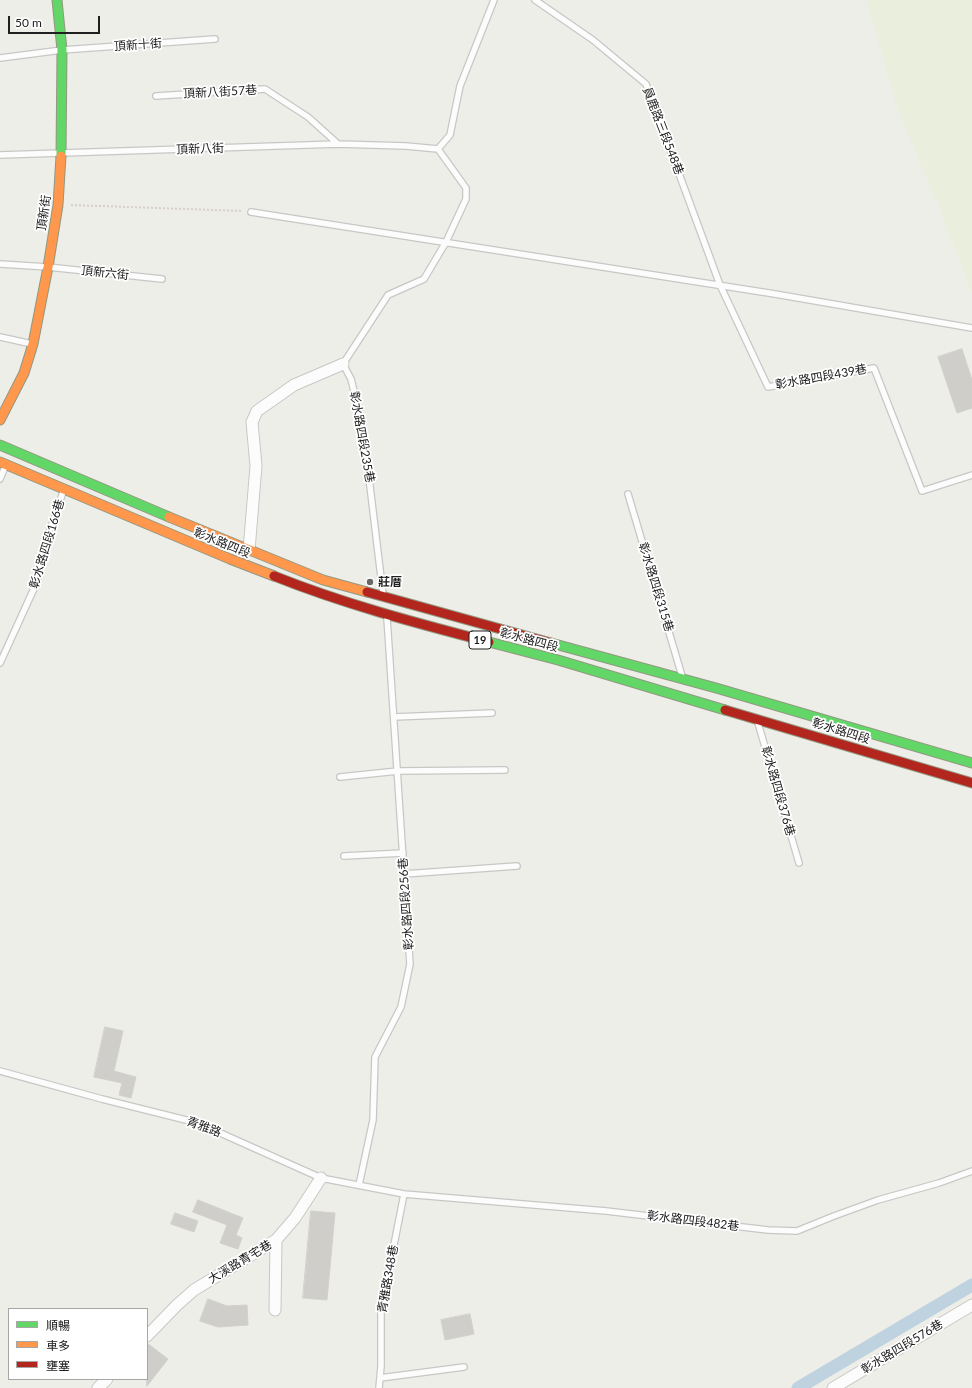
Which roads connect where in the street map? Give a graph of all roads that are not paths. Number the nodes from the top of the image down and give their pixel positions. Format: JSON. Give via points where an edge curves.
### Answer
{"nodes":[{"id":1,"x":57,"y":0,"type":"edge"},
{"id":2,"x":494,"y":0,"type":"edge"},
{"id":3,"x":535,"y":0,"type":"edge"},
{"id":4,"x":215,"y":40,"type":"dead end"},
{"id":5,"x":62,"y":50,"type":"junction"},
{"id":6,"x":0,"y":58,"type":"edge"},
{"id":7,"x":156,"y":96,"type":"dead end"},
{"id":8,"x":338,"y":144,"type":"junction"},
{"id":9,"x":438,"y":149,"type":"junction"},
{"id":10,"x":61,"y":154,"type":"junction"},
{"id":11,"x":0,"y":155,"type":"edge"},
{"id":12,"x":251,"y":212,"type":"road end"},
{"id":13,"x":446,"y":242,"type":"junction"},
{"id":14,"x":0,"y":264,"type":"edge"},
{"id":15,"x":48,"y":267,"type":"junction"},
{"id":16,"x":162,"y":279,"type":"dead end"},
{"id":17,"x":720,"y":285,"type":"junction"},
{"id":18,"x":972,"y":328,"type":"edge"},
{"id":19,"x":0,"y":337,"type":"edge"},
{"id":20,"x":33,"y":344,"type":"junction"},
{"id":21,"x":343,"y":364,"type":"junction"},
{"id":22,"x":0,"y":420,"type":"edge"},
{"id":23,"x":0,"y":445,"type":"edge"},
{"id":24,"x":3,"y":463,"type":"edge"},
{"id":25,"x":972,"y":475,"type":"edge"},
{"id":26,"x":0,"y":479,"type":"edge"},
{"id":27,"x":63,"y":490,"type":"junction"},
{"id":28,"x":628,"y":494,"type":"dead end"},
{"id":29,"x":249,"y":550,"type":"junction"},
{"id":30,"x":385,"y":606,"type":"junction"},
{"id":31,"x":0,"y":663,"type":"edge"},
{"id":32,"x":683,"y":679,"type":"junction"},
{"id":33,"x":716,"y":688,"type":"junction"},
{"id":34,"x":710,"y":704,"type":"junction"},
{"id":35,"x":492,"y":713,"type":"dead end"},
{"id":36,"x":394,"y":717,"type":"junction"},
{"id":37,"x":757,"y":719,"type":"junction"},
{"id":38,"x":972,"y":763,"type":"edge"},
{"id":39,"x":505,"y":770,"type":"dead end"},
{"id":40,"x":398,"y":772,"type":"junction"},
{"id":41,"x":340,"y":777,"type":"dead end"},
{"id":42,"x":972,"y":783,"type":"edge"},
{"id":43,"x":403,"y":853,"type":"junction"},
{"id":44,"x":344,"y":856,"type":"dead end"},
{"id":45,"x":799,"y":863,"type":"dead end"},
{"id":46,"x":517,"y":866,"type":"dead end"},
{"id":47,"x":404,"y":874,"type":"junction"},
{"id":48,"x":0,"y":1071,"type":"edge"},
{"id":49,"x":972,"y":1171,"type":"edge"},
{"id":50,"x":322,"y":1178,"type":"junction"},
{"id":51,"x":359,"y":1185,"type":"junction"},
{"id":52,"x":404,"y":1194,"type":"junction"},
{"id":53,"x":276,"y":1240,"type":"junction"},
{"id":54,"x":972,"y":1305,"type":"edge"},
{"id":55,"x":275,"y":1310,"type":"dead end"},
{"id":56,"x":148,"y":1335,"type":"edge"},
{"id":57,"x":464,"y":1367,"type":"dead end"},
{"id":58,"x":380,"y":1378,"type":"junction"},
{"id":59,"x":106,"y":1380,"type":"edge"},
{"id":60,"x":98,"y":1388,"type":"edge"},
{"id":61,"x":379,"y":1388,"type":"edge"},
{"id":62,"x":833,"y":1388,"type":"edge"}],
"edges":[{"from":1,"to":5,"type":"main road","name":"頂新街"},
{"from":2,"to":9,"type":"lane","via":[[460,86],[450,135]]},
{"from":3,"to":17,"type":"lane","name":"員鹿路三段548巷","via":[[593,40],[646,84]]},
{"from":4,"to":5,"type":"lane","name":"頂新十街"},
{"from":5,"to":6,"type":"lane","name":"頂新十街"},
{"from":5,"to":10,"type":"main road","name":"頂新街"},
{"from":7,"to":8,"type":"lane","name":"頂新八街57巷","via":[[265,89],[308,117]]},
{"from":8,"to":9,"type":"lane"},
{"from":8,"to":10,"type":"lane","name":"頂新八街"},
{"from":9,"to":13,"type":"lane","via":[[466,188],[466,200]]},
{"from":10,"to":11,"type":"lane","name":"頂新八街"},
{"from":10,"to":15,"type":"main road","name":"頂新街","via":[[58,204]]},
{"from":12,"to":13,"type":"lane"},
{"from":13,"to":17,"type":"lane"},
{"from":13,"to":21,"type":"lane","via":[[424,279],[388,295]]},
{"from":14,"to":15,"type":"lane","name":"頂新六街"},
{"from":15,"to":16,"type":"lane","name":"頂新六街"},
{"from":15,"to":20,"type":"main road","name":"頂新街"},
{"from":17,"to":18,"type":"lane"},
{"from":17,"to":25,"type":"lane","name":"彰水路四段439巷","via":[[768,387],[874,368],[922,491]]},
{"from":19,"to":20,"type":"lane"},
{"from":20,"to":22,"type":"main road","name":"頂新街","via":[[24,373]]},
{"from":21,"to":29,"type":"street","via":[[294,385],[257,411],[252,422],[256,466]]},
{"from":21,"to":30,"type":"lane","name":"彰水路四段235巷","via":[[351,379],[363,428]]},
{"from":23,"to":29,"type":"main road","name":"彰水路四段","number":"19"},
{"from":24,"to":26,"type":"lane"},
{"from":24,"to":27,"type":"main road","name":"彰水路四段","number":"19"},
{"from":27,"to":30,"type":"main road","name":"彰水路四段","number":"19","via":[[317,593]]},
{"from":27,"to":31,"type":"lane","name":"彰水路四段166巷","via":[[40,556],[37,582]]},
{"from":28,"to":32,"type":"lane","name":"彰水路四段315巷"},
{"from":29,"to":30,"type":"main road","name":"彰水路四段","number":"19"},
{"from":30,"to":32,"type":"main road","name":"彰水路四段","number":"19"},
{"from":30,"to":34,"type":"main road","name":"彰水路四段","number":"19"},
{"from":30,"to":36,"type":"lane","name":"彰水路四段256巷"},
{"from":32,"to":33,"type":"main road","name":"彰水路四段","number":"19"},
{"from":33,"to":34,"type":"main road"},
{"from":33,"to":38,"type":"main road","name":"彰水路四段","number":"19"},
{"from":34,"to":37,"type":"main road","name":"彰水路四段","number":"19"},
{"from":35,"to":36,"type":"lane"},
{"from":36,"to":40,"type":"lane","name":"彰水路四段256巷"},
{"from":37,"to":42,"type":"main road","name":"彰水路四段","number":"19"},
{"from":37,"to":45,"type":"lane","name":"彰水路四段376巷"},
{"from":39,"to":40,"type":"lane"},
{"from":40,"to":41,"type":"lane"},
{"from":40,"to":43,"type":"lane","name":"彰水路四段256巷"},
{"from":43,"to":44,"type":"lane"},
{"from":43,"to":47,"type":"lane","name":"彰水路四段256巷"},
{"from":46,"to":47,"type":"lane"},
{"from":47,"to":51,"type":"lane","name":"彰水路四段256巷","via":[[410,964],[401,1007],[375,1057],[373,1120]]},
{"from":48,"to":50,"type":"lane","name":"青雅路","via":[[102,1100],[198,1123]]},
{"from":49,"to":52,"type":"lane","name":"彰水路四段482巷","via":[[878,1200],[797,1231],[768,1230],[606,1211]]},
{"from":50,"to":51,"type":"lane","name":"青雅路"},
{"from":50,"to":53,"type":"street","name":"大溪路青宅巷","via":[[295,1218]]},
{"from":51,"to":52,"type":"lane","name":"青雅路"},
{"from":52,"to":58,"type":"lane","name":"青雅路348巷","via":[[381,1311]]},
{"from":53,"to":55,"type":"street"},
{"from":53,"to":56,"type":"street","name":"大溪路青宅巷","via":[[194,1290]]},
{"from":54,"to":62,"type":"street","name":"彰水路四段576巷"},
{"from":57,"to":58,"type":"lane"},
{"from":58,"to":61,"type":"lane","name":"青雅路348巷"},
{"from":59,"to":60,"type":"street"}]}
